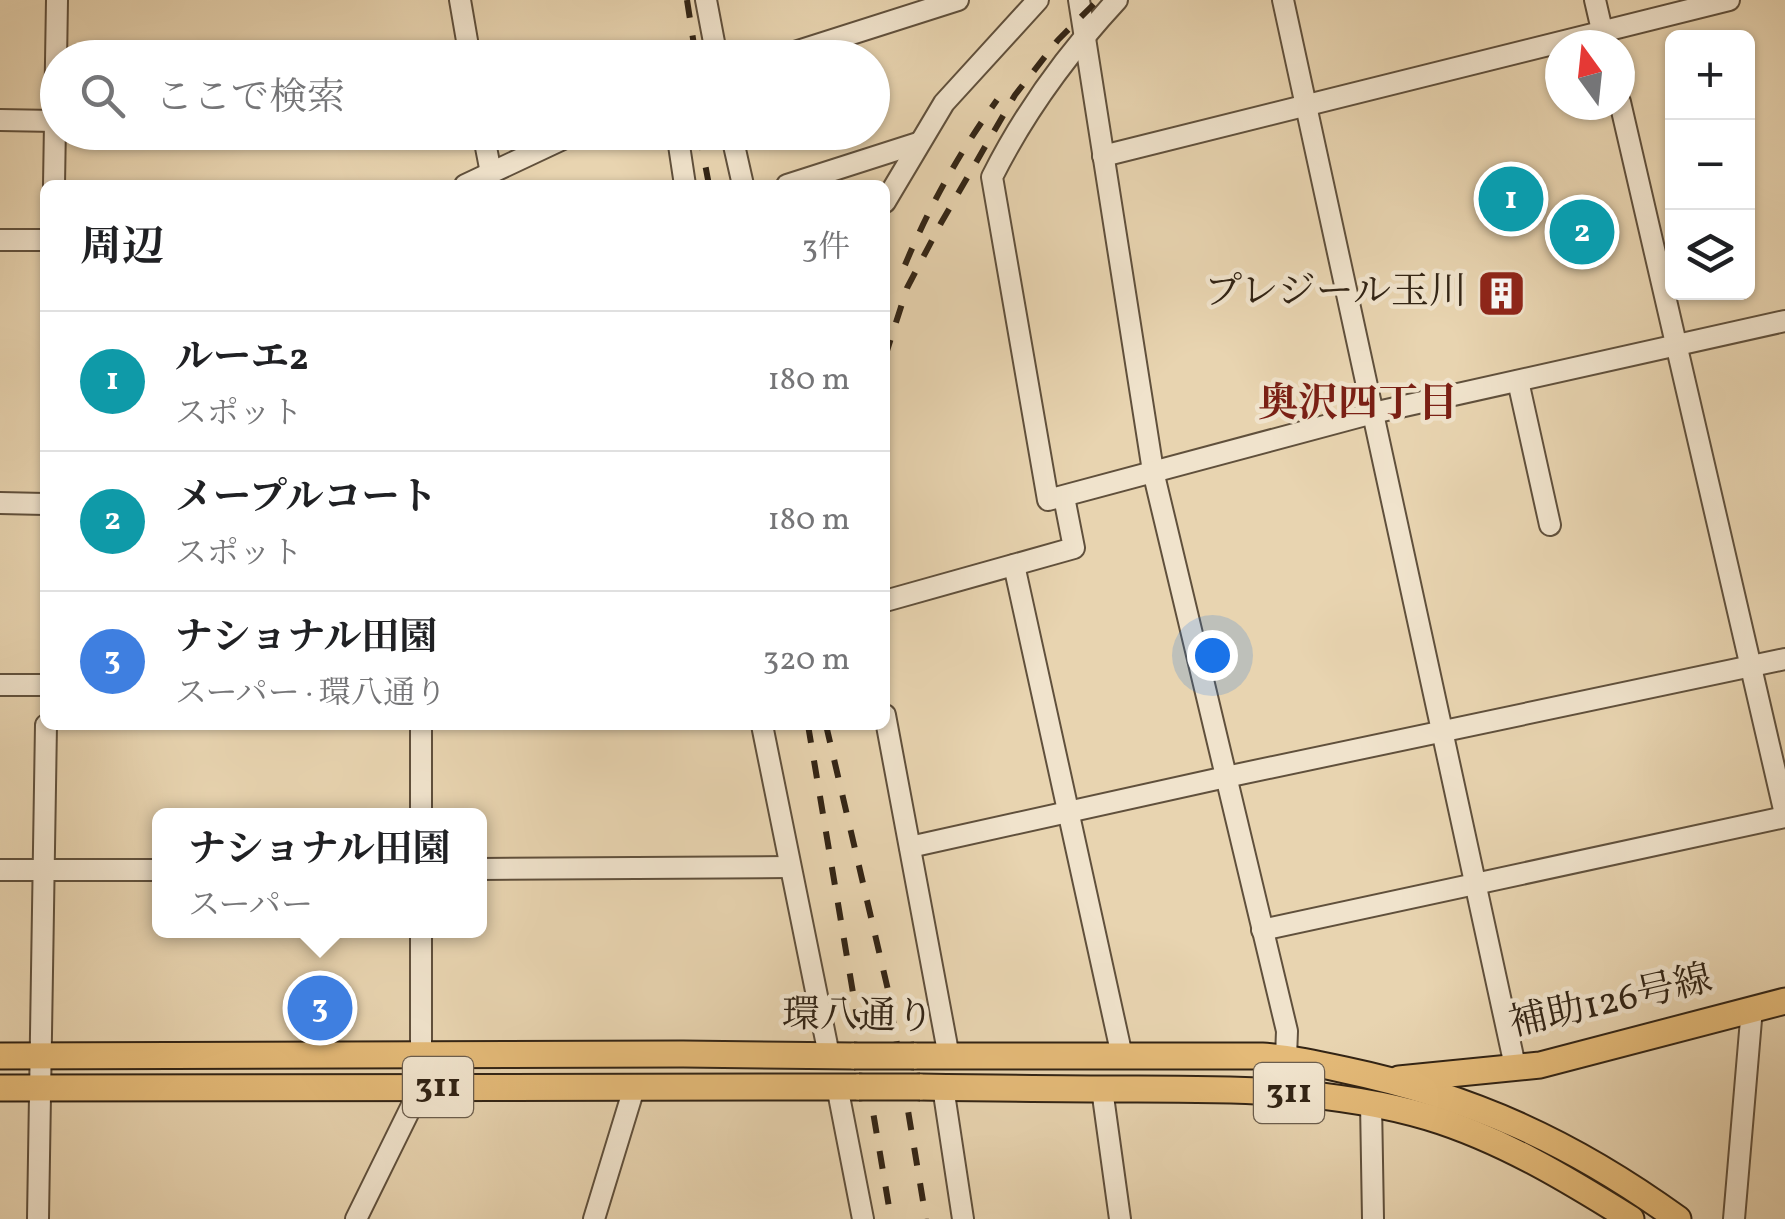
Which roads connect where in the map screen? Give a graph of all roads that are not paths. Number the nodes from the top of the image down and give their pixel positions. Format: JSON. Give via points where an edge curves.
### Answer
{"nodes":[{"id":1,"x":57,"y":0,"type":"edge"},
{"id":2,"x":460,"y":0,"type":"edge"},
{"id":3,"x":706,"y":0,"type":"edge"},
{"id":4,"x":958,"y":0,"type":"edge"},
{"id":5,"x":1038,"y":0,"type":"edge"},
{"id":6,"x":1080,"y":0,"type":"edge"},
{"id":7,"x":1117,"y":0,"type":"edge"},
{"id":8,"x":1283,"y":0,"type":"edge"},
{"id":9,"x":1595,"y":0,"type":"edge"},
{"id":10,"x":1729,"y":0,"type":"edge"},
{"id":11,"x":1602,"y":30,"type":"edge"},
{"id":12,"x":1630,"y":30,"type":"edge"},
{"id":13,"x":1085,"y":34,"type":"junction"},
{"id":14,"x":56,"y":40,"type":"edge"},
{"id":15,"x":467,"y":40,"type":"edge"},
{"id":16,"x":714,"y":40,"type":"edge"},
{"id":17,"x":832,"y":40,"type":"edge"},
{"id":18,"x":1545,"y":51,"type":"edge"},
{"id":19,"x":1306,"y":105,"type":"junction"},
{"id":20,"x":0,"y":120,"type":"edge"},
{"id":21,"x":40,"y":120,"type":"edge"},
{"id":22,"x":1624,"y":120,"type":"edge"},
{"id":23,"x":918,"y":143,"type":"junction"},
{"id":24,"x":55,"y":150,"type":"edge"},
{"id":25,"x":487,"y":150,"type":"edge"},
{"id":26,"x":540,"y":150,"type":"edge"},
{"id":27,"x":680,"y":150,"type":"edge"},
{"id":28,"x":735,"y":150,"type":"edge"},
{"id":29,"x":1103,"y":156,"type":"junction"},
{"id":30,"x":491,"y":173,"type":"junction"},
{"id":31,"x":54,"y":180,"type":"edge"},
{"id":32,"x":476,"y":180,"type":"edge"},
{"id":33,"x":684,"y":180,"type":"edge"},
{"id":34,"x":742,"y":180,"type":"edge"},
{"id":35,"x":803,"y":180,"type":"edge"},
{"id":36,"x":890,"y":193,"type":"edge"},
{"id":37,"x":0,"y":240,"type":"edge"},
{"id":38,"x":40,"y":240,"type":"edge"},
{"id":39,"x":1785,"y":320,"type":"edge"},
{"id":40,"x":1676,"y":346,"type":"junction"},
{"id":41,"x":1518,"y":381,"type":"junction"},
{"id":42,"x":1373,"y":412,"type":"junction"},
{"id":43,"x":1153,"y":471,"type":"junction"},
{"id":44,"x":1064,"y":496,"type":"junction"},
{"id":45,"x":0,"y":503,"type":"edge"},
{"id":46,"x":40,"y":504,"type":"edge"},
{"id":47,"x":1550,"y":525,"type":"dead end"},
{"id":48,"x":1014,"y":565,"type":"junction"},
{"id":49,"x":890,"y":600,"type":"edge"},
{"id":50,"x":1785,"y":659,"type":"edge"},
{"id":51,"x":1750,"y":666,"type":"junction"},
{"id":52,"x":0,"y":686,"type":"edge"},
{"id":53,"x":40,"y":686,"type":"edge"},
{"id":54,"x":46,"y":730,"type":"edge"},
{"id":55,"x":421,"y":730,"type":"edge"},
{"id":56,"x":763,"y":730,"type":"edge"},
{"id":57,"x":888,"y":730,"type":"edge"},
{"id":58,"x":1443,"y":733,"type":"junction"},
{"id":59,"x":1226,"y":777,"type":"junction"},
{"id":60,"x":421,"y":808,"type":"edge"},
{"id":61,"x":1069,"y":813,"type":"junction"},
{"id":62,"x":1785,"y":816,"type":"edge"},
{"id":63,"x":910,"y":847,"type":"junction"},
{"id":64,"x":790,"y":868,"type":"junction"},
{"id":65,"x":487,"y":869,"type":"edge"},
{"id":66,"x":0,"y":870,"type":"edge"},
{"id":67,"x":42,"y":870,"type":"junction"},
{"id":68,"x":152,"y":870,"type":"edge"},
{"id":69,"x":1475,"y":884,"type":"junction"},
{"id":70,"x":1262,"y":930,"type":"junction"},
{"id":71,"x":421,"y":938,"type":"edge"},
{"id":72,"x":1785,"y":1001,"type":"edge"},
{"id":73,"x":1752,"y":1008,"type":"junction"},
{"id":74,"x":0,"y":1056,"type":"edge"},
{"id":75,"x":39,"y":1056,"type":"junction"},
{"id":76,"x":421,"y":1056,"type":"junction"},
{"id":77,"x":842,"y":1056,"type":"junction"},
{"id":78,"x":949,"y":1056,"type":"junction"},
{"id":79,"x":1122,"y":1056,"type":"junction"},
{"id":80,"x":1286,"y":1058,"type":"junction"},
{"id":81,"x":1515,"y":1066,"type":"junction"},
{"id":82,"x":1393,"y":1080,"type":"junction"},
{"id":83,"x":421,"y":1086,"type":"junction"},
{"id":84,"x":634,"y":1086,"type":"junction"},
{"id":85,"x":848,"y":1086,"type":"junction"},
{"id":86,"x":931,"y":1087,"type":"junction"},
{"id":87,"x":0,"y":1088,"type":"edge"},
{"id":88,"x":38,"y":1088,"type":"junction"},
{"id":89,"x":1102,"y":1089,"type":"junction"},
{"id":90,"x":1371,"y":1103,"type":"junction"},
{"id":91,"x":38,"y":1219,"type":"edge"},
{"id":92,"x":356,"y":1219,"type":"edge"},
{"id":93,"x":594,"y":1219,"type":"edge"},
{"id":94,"x":861,"y":1219,"type":"edge"},
{"id":95,"x":963,"y":1219,"type":"edge"},
{"id":96,"x":1120,"y":1219,"type":"edge"},
{"id":97,"x":1373,"y":1219,"type":"edge"},
{"id":98,"x":1631,"y":1219,"type":"edge"},
{"id":99,"x":1678,"y":1219,"type":"edge"},
{"id":100,"x":1734,"y":1219,"type":"edge"}],
"edges":[{"from":1,"to":14,"type":"street"},
{"from":2,"to":15,"type":"street"},
{"from":3,"to":16,"type":"street"},
{"from":4,"to":17,"type":"street"},
{"from":5,"to":23,"type":"street","via":[[944,103]]},
{"from":6,"to":13,"type":"street"},
{"from":7,"to":13,"type":"street"},
{"from":8,"to":19,"type":"street"},
{"from":9,"to":11,"type":"street"},
{"from":10,"to":12,"type":"street"},
{"from":13,"to":29,"type":"street"},
{"from":13,"to":44,"type":"street","via":[[1036,97],[992,177],[1048,500]]},
{"from":18,"to":19,"type":"street"},
{"from":19,"to":29,"type":"street"},
{"from":19,"to":42,"type":"street"},
{"from":20,"to":21,"type":"street"},
{"from":22,"to":40,"type":"street"},
{"from":23,"to":35,"type":"street"},
{"from":23,"to":36,"type":"street"},
{"from":24,"to":31,"type":"street"},
{"from":25,"to":30,"type":"street"},
{"from":26,"to":30,"type":"street"},
{"from":27,"to":33,"type":"street"},
{"from":28,"to":34,"type":"street"},
{"from":29,"to":43,"type":"street"},
{"from":30,"to":32,"type":"street"},
{"from":37,"to":38,"type":"street"},
{"from":39,"to":40,"type":"street"},
{"from":40,"to":41,"type":"street"},
{"from":40,"to":51,"type":"street"},
{"from":41,"to":42,"type":"street"},
{"from":41,"to":47,"type":"street"},
{"from":42,"to":43,"type":"street"},
{"from":42,"to":58,"type":"street"},
{"from":43,"to":44,"type":"street"},
{"from":43,"to":59,"type":"street"},
{"from":44,"to":48,"type":"street","via":[[1074,548]]},
{"from":45,"to":46,"type":"street"},
{"from":48,"to":49,"type":"street"},
{"from":48,"to":61,"type":"street"},
{"from":50,"to":51,"type":"street"},
{"from":51,"to":58,"type":"street"},
{"from":51,"to":62,"type":"street"},
{"from":52,"to":53,"type":"street"},
{"from":54,"to":67,"type":"street"},
{"from":55,"to":60,"type":"street"},
{"from":56,"to":64,"type":"street"},
{"from":57,"to":63,"type":"street"},
{"from":58,"to":59,"type":"street"},
{"from":58,"to":69,"type":"street"},
{"from":59,"to":61,"type":"street"},
{"from":59,"to":70,"type":"street"},
{"from":61,"to":63,"type":"street"},
{"from":61,"to":79,"type":"street"},
{"from":62,"to":69,"type":"street"},
{"from":63,"to":78,"type":"street"},
{"from":64,"to":65,"type":"street"},
{"from":64,"to":77,"type":"street"},
{"from":66,"to":67,"type":"street"},
{"from":67,"to":68,"type":"street"},
{"from":67,"to":75,"type":"street"},
{"from":69,"to":70,"type":"street"},
{"from":69,"to":81,"type":"street"},
{"from":70,"to":80,"type":"street"},
{"from":71,"to":76,"type":"street"},
{"from":72,"to":73,"type":"main road","name":"補助126号線","number":"311"},
{"from":73,"to":81,"type":"main road","name":"補助126号線","number":"311"},
{"from":73,"to":100,"type":"street"},
{"from":74,"to":75,"type":"main road","name":"環八通り","number":"311"},
{"from":75,"to":76,"type":"main road","name":"環八通り","number":"311"},
{"from":75,"to":88,"type":"street"},
{"from":76,"to":77,"type":"main road","name":"環八通り","number":"311"},
{"from":77,"to":78,"type":"main road","name":"環八通り","number":"311","bridge":true},
{"from":78,"to":79,"type":"main road","name":"環八通り","number":"311"},
{"from":79,"to":80,"type":"main road","name":"環八通り","number":"311"},
{"from":80,"to":82,"type":"main road","name":"環八通り","number":"311"},
{"from":81,"to":82,"type":"main road","name":"補助126号線","number":"311"},
{"from":82,"to":99,"type":"main road","name":"環八通り","number":"311","via":[[1492,1112],[1574,1151]]},
{"from":83,"to":84,"type":"main road","name":"環八通り","number":"311"},
{"from":83,"to":88,"type":"main road","name":"環八通り","number":"311"},
{"from":83,"to":92,"type":"street"},
{"from":84,"to":85,"type":"main road","name":"環八通り","number":"311"},
{"from":84,"to":93,"type":"street"},
{"from":85,"to":86,"type":"main road","name":"環八通り","number":"311","bridge":true},
{"from":85,"to":94,"type":"street"},
{"from":86,"to":89,"type":"main road","name":"環八通り","number":"311"},
{"from":86,"to":95,"type":"street"},
{"from":87,"to":88,"type":"main road","name":"環八通り","number":"311"},
{"from":88,"to":91,"type":"street"},
{"from":89,"to":90,"type":"main road","name":"環八通り","number":"311","via":[[1250,1090]]},
{"from":89,"to":96,"type":"street"},
{"from":90,"to":97,"type":"street"},
{"from":90,"to":98,"type":"main road","name":"環八通り","number":"311","via":[[1492,1140]]}]}
